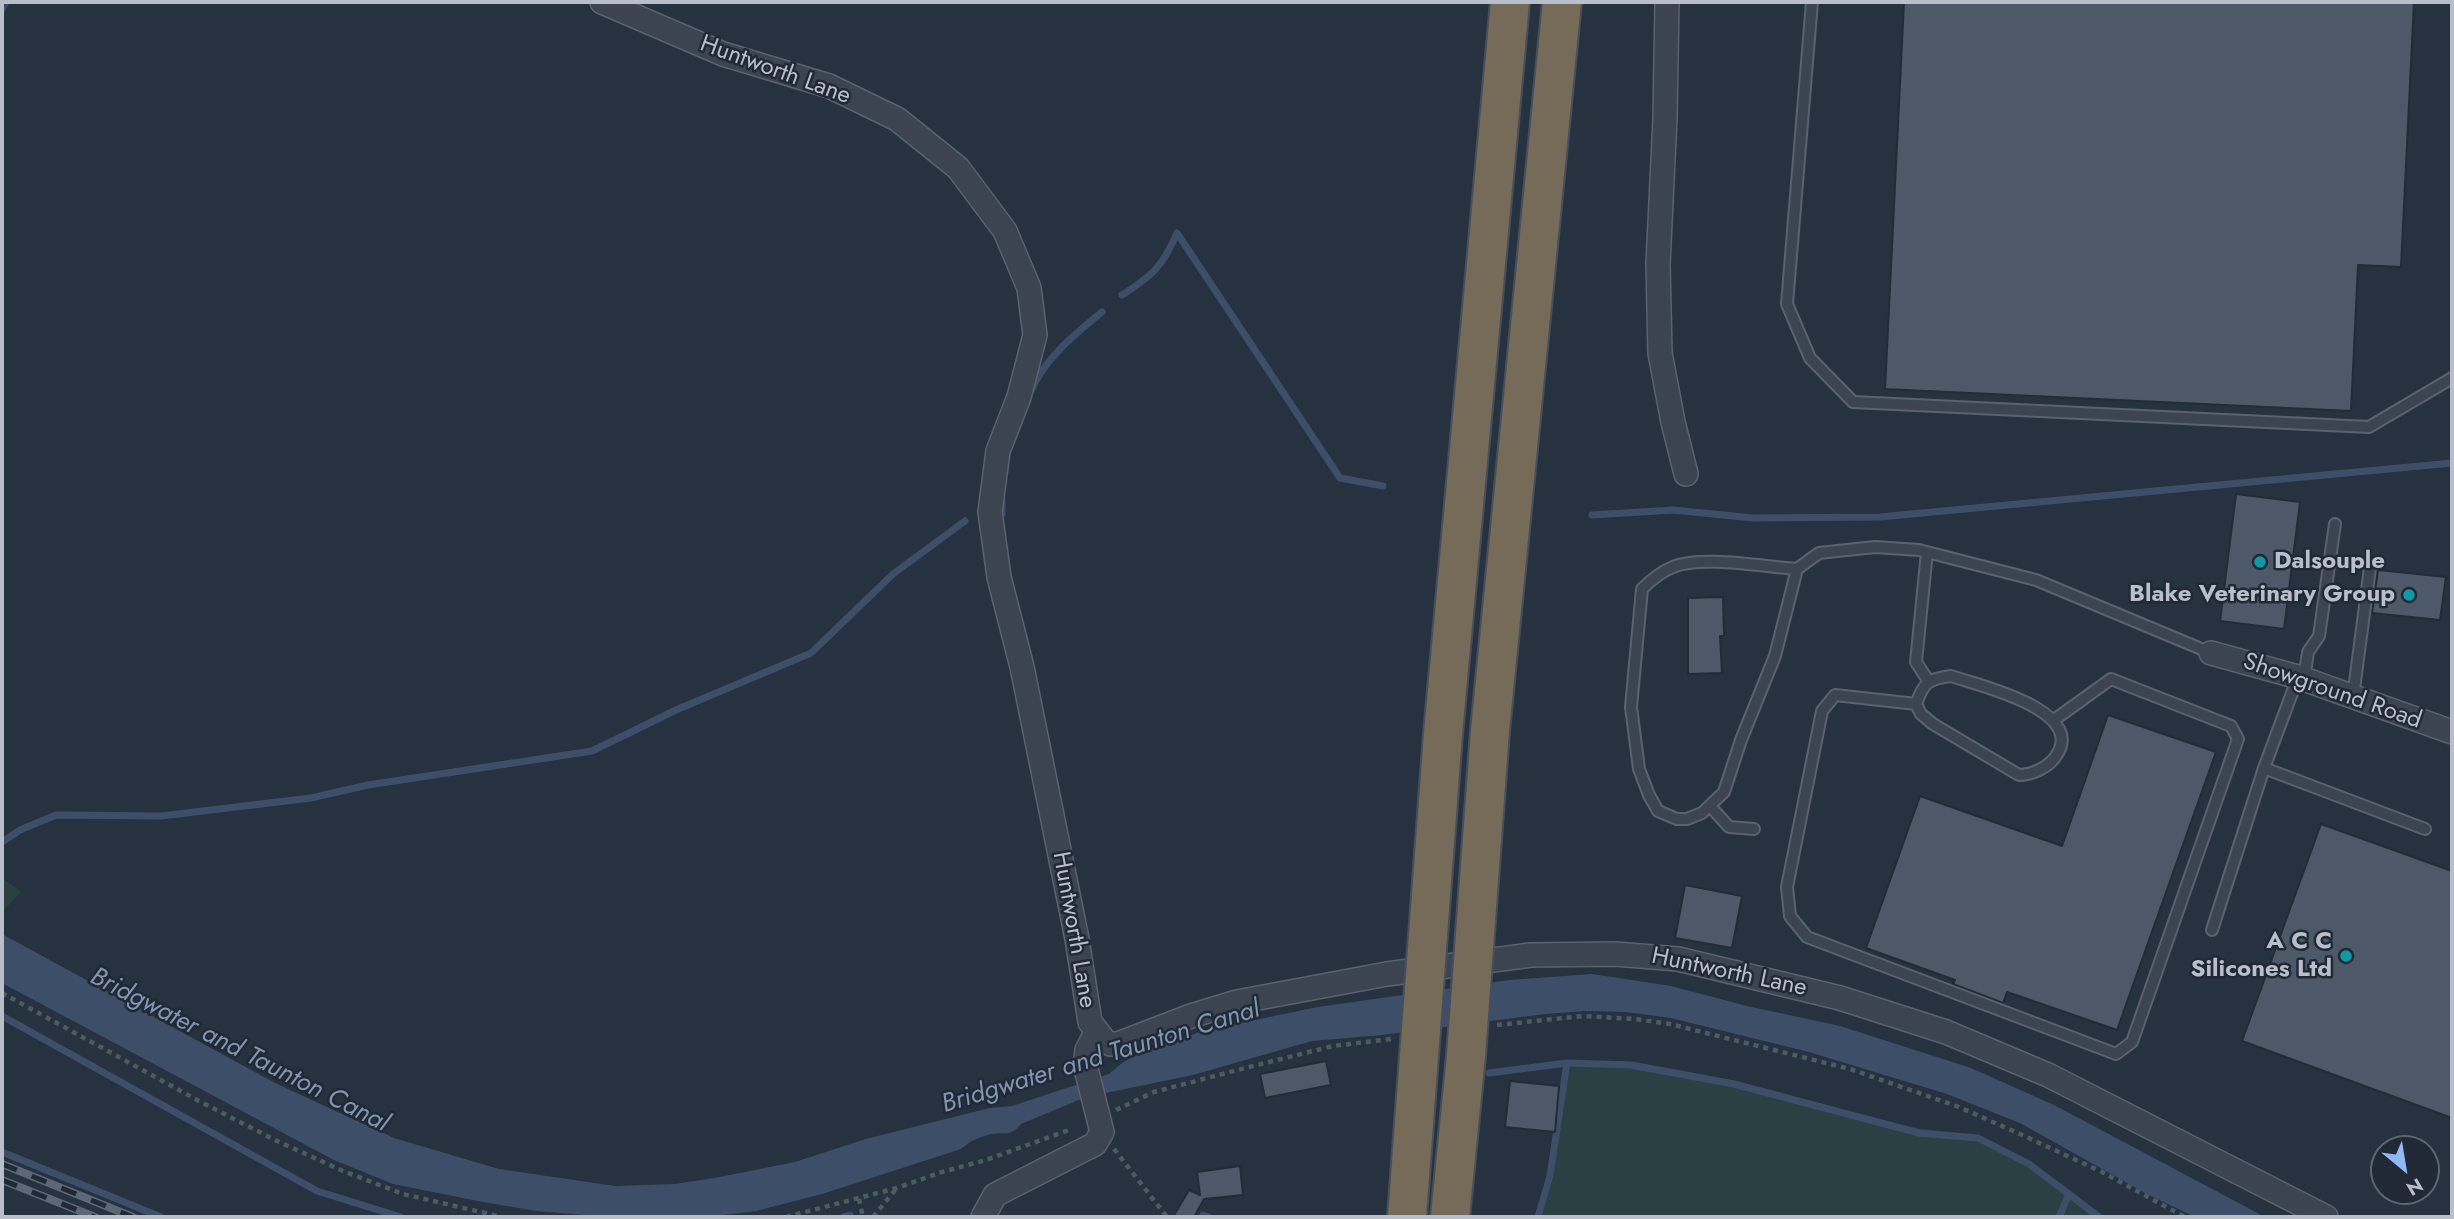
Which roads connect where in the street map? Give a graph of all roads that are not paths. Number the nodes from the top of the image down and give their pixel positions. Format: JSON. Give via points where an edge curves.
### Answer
{"nodes":[{"id":1,"x":602,"y":2,"type":"edge"},
{"id":2,"x":1510,"y":2,"type":"edge"},
{"id":3,"x":1562,"y":2,"type":"edge"},
{"id":4,"x":1667,"y":2,"type":"edge"},
{"id":5,"x":1812,"y":2,"type":"edge"},
{"id":6,"x":2452,"y":378,"type":"edge"},
{"id":7,"x":1686,"y":474,"type":"dead end"},
{"id":8,"x":2335,"y":524,"type":"dead end"},
{"id":9,"x":1927,"y":552,"type":"junction"},
{"id":10,"x":2370,"y":568,"type":"dead end"},
{"id":11,"x":1797,"y":569,"type":"junction"},
{"id":12,"x":2211,"y":653,"type":"joint"},
{"id":13,"x":2301,"y":678,"type":"junction"},
{"id":14,"x":1929,"y":682,"type":"junction"},
{"id":15,"x":2353,"y":697,"type":"junction"},
{"id":16,"x":1916,"y":704,"type":"junction"},
{"id":17,"x":2054,"y":720,"type":"junction"},
{"id":18,"x":2452,"y":732,"type":"edge"},
{"id":19,"x":2264,"y":768,"type":"junction"},
{"id":20,"x":1710,"y":806,"type":"junction"},
{"id":21,"x":1754,"y":829,"type":"dead end"},
{"id":22,"x":2425,"y":829,"type":"dead end"},
{"id":23,"x":2212,"y":930,"type":"dead end"},
{"id":24,"x":1096,"y":1033,"type":"junction"},
{"id":25,"x":983,"y":1217,"type":"edge"},
{"id":26,"x":1408,"y":1217,"type":"edge"},
{"id":27,"x":1450,"y":1217,"type":"edge"},
{"id":28,"x":2326,"y":1217,"type":"edge"}],
"edges":[{"from":1,"to":24,"type":"street","name":"Huntworth Lane","via":[[723,54],[829,86],[897,119],[958,169],[1005,231],[1029,288],[1035,335],[1020,397],[998,451],[990,512],[999,577],[1022,667],[1090,1022]]},
{"from":2,"to":26,"type":"highway","bridge":true,"via":[[1443,734]]},
{"from":3,"to":27,"type":"highway","bridge":true,"via":[[1490,731]]},
{"from":4,"to":7,"type":"street","via":[[1658,264],[1660,353]]},
{"from":5,"to":6,"type":"lane","via":[[1787,304],[1810,358],[1853,402],[2369,427]]},
{"from":8,"to":13,"type":"lane","via":[[2319,636],[2308,652]]},
{"from":9,"to":11,"type":"lane","via":[[1875,547],[1819,553]]},
{"from":9,"to":12,"type":"lane","via":[[2036,580]]},
{"from":9,"to":14,"type":"lane","via":[[1916,662]]},
{"from":10,"to":15,"type":"lane"},
{"from":11,"to":20,"type":"lane","via":[[1775,656],[1724,792]]},
{"from":11,"to":20,"type":"lane","via":[[1699,562],[1674,566],[1642,589],[1632,707],[1639,769],[1658,811],[1687,819]]},
{"from":12,"to":13,"type":"street","name":"Showground Road"},
{"from":13,"to":15,"type":"street","name":"Showground Road"},
{"from":13,"to":19,"type":"lane"},
{"from":14,"to":16,"type":"lane"},
{"from":14,"to":17,"type":"lane","via":[[1951,676],[2030,703]]},
{"from":15,"to":18,"type":"street","name":"Showground Road"},
{"from":16,"to":17,"type":"lane","via":[[1933,724],[2019,775],[2029,775],[2056,757],[2061,732]]},
{"from":16,"to":17,"type":"lane","via":[[1835,695],[1822,711],[1787,887],[1790,916],[1807,937],[2116,1054],[2132,1042],[2238,738],[2231,726],[2111,679]]},
{"from":19,"to":22,"type":"lane"},
{"from":19,"to":23,"type":"lane"},
{"from":20,"to":21,"type":"lane","via":[[1729,827]]},
{"from":24,"to":25,"type":"street","via":[[1085,1065],[1101,1125],[1095,1144],[995,1195]]},
{"from":24,"to":28,"type":"street","name":"Huntworth Lane","via":[[1110,1044],[1118,1044],[1237,1002],[1387,974],[1531,955],[1678,959],[1840,998],[1979,1045],[2115,1108]]}]}
